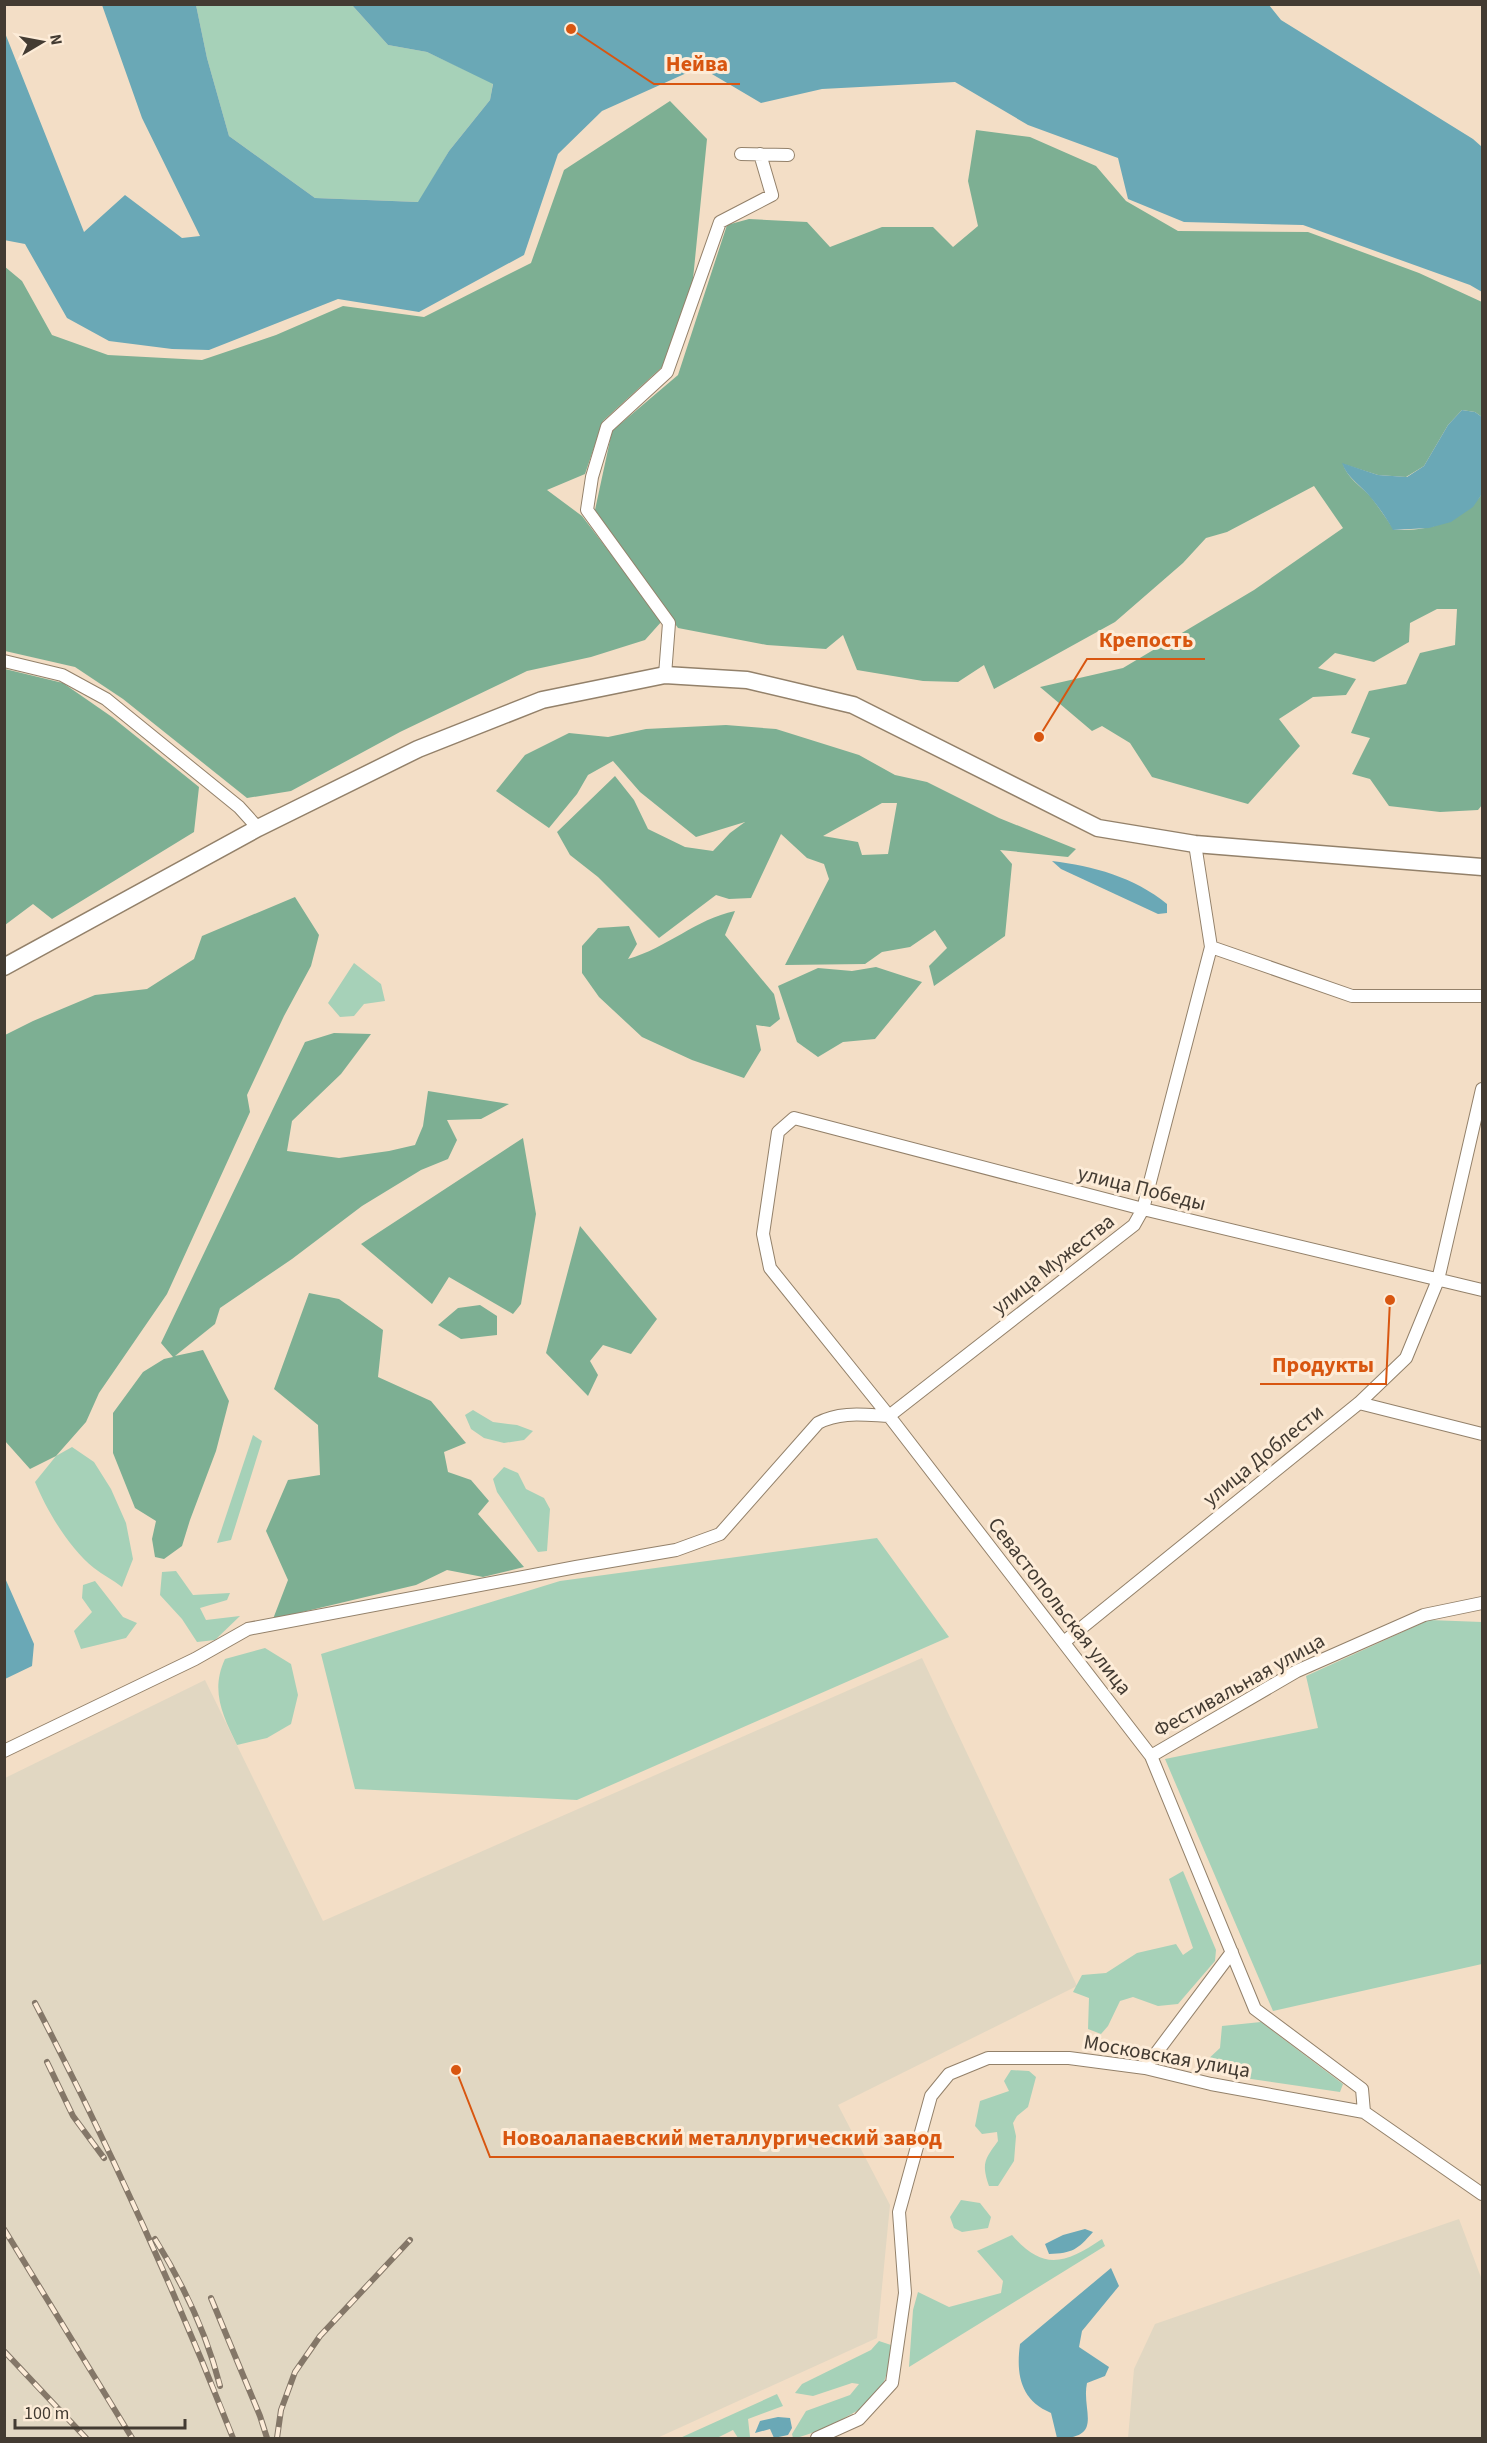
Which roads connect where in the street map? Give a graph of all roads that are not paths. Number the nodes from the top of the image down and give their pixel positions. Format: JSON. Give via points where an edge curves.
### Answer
{"nodes":[{"id":1,"x":741,"y":154,"type":"dead end"},
{"id":2,"x":760,"y":154,"type":"junction"},
{"id":3,"x":788,"y":155,"type":"dead end"},
{"id":4,"x":4,"y":661,"type":"edge"},
{"id":5,"x":665,"y":675,"type":"junction"},
{"id":6,"x":258,"y":828,"type":"junction"},
{"id":7,"x":1195,"y":844,"type":"junction"},
{"id":8,"x":1482,"y":867,"type":"edge"},
{"id":9,"x":1211,"y":947,"type":"junction"},
{"id":10,"x":4,"y":967,"type":"edge"},
{"id":11,"x":1482,"y":996,"type":"edge"},
{"id":12,"x":1482,"y":1089,"type":"edge"},
{"id":13,"x":794,"y":1118,"type":"joint"},
{"id":14,"x":1469,"y":1150,"type":"junction"},
{"id":15,"x":1482,"y":1154,"type":"edge"},
{"id":16,"x":1143,"y":1209,"type":"junction"},
{"id":17,"x":1438,"y":1280,"type":"junction"},
{"id":18,"x":1482,"y":1290,"type":"edge"},
{"id":19,"x":1359,"y":1403,"type":"junction"},
{"id":20,"x":889,"y":1416,"type":"junction"},
{"id":21,"x":1482,"y":1434,"type":"edge"},
{"id":22,"x":1482,"y":1603,"type":"edge"},
{"id":23,"x":1064,"y":1642,"type":"junction"},
{"id":24,"x":4,"y":1750,"type":"edge"},
{"id":25,"x":1151,"y":1756,"type":"junction"},
{"id":26,"x":1232,"y":1953,"type":"junction"},
{"id":27,"x":1145,"y":2068,"type":"junction"},
{"id":28,"x":1364,"y":2112,"type":"junction"},
{"id":29,"x":1482,"y":2194,"type":"edge"},
{"id":30,"x":817,"y":2439,"type":"edge"}],
"edges":[{"from":1,"to":2,"type":"street"},
{"from":2,"to":3,"type":"street"},
{"from":2,"to":5,"type":"street","via":[[772,195],[720,222],[667,372],[607,427],[592,477],[587,510],[669,623]]},
{"from":4,"to":6,"type":"street","via":[[62,675],[106,699],[239,807]]},
{"from":5,"to":6,"type":"main road","via":[[542,700],[418,749]]},
{"from":5,"to":7,"type":"main road","via":[[747,680],[853,705],[1098,828]]},
{"from":6,"to":10,"type":"main road"},
{"from":7,"to":8,"type":"main road"},
{"from":7,"to":9,"type":"street","name":"улица Мужества"},
{"from":9,"to":11,"type":"street","via":[[1352,996]]},
{"from":9,"to":16,"type":"street","name":"улица Мужества"},
{"from":12,"to":14,"type":"street","name":"улица Доблести"},
{"from":13,"to":16,"type":"street","name":"улица Победы"},
{"from":13,"to":20,"type":"street","name":"Севастопольская улица","via":[[778,1132],[763,1234],[770,1268]]},
{"from":14,"to":15,"type":"street"},
{"from":14,"to":17,"type":"street","name":"улица Доблести"},
{"from":16,"to":17,"type":"street","name":"улица Победы"},
{"from":16,"to":20,"type":"street","name":"улица Мужества","via":[[1134,1225]]},
{"from":17,"to":18,"type":"street","name":"улица Победы"},
{"from":17,"to":19,"type":"street","name":"улица Доблести","via":[[1406,1358]]},
{"from":19,"to":21,"type":"street"},
{"from":19,"to":23,"type":"street","name":"улица Доблести"},
{"from":20,"to":23,"type":"street","name":"Севастопольская улица"},
{"from":20,"to":24,"type":"street","via":[[843,1414],[819,1423],[720,1534],[676,1550],[248,1629],[195,1659]]},
{"from":22,"to":25,"type":"street","name":"Фестивальная улица","via":[[1424,1615],[1297,1671]]},
{"from":23,"to":25,"type":"street","name":"Севастопольская улица"},
{"from":25,"to":26,"type":"street","name":"Севастопольская улица"},
{"from":26,"to":27,"type":"street"},
{"from":26,"to":28,"type":"street","name":"Севастопольская улица","via":[[1255,2009],[1362,2089]]},
{"from":27,"to":28,"type":"street","name":"Московская улица"},
{"from":27,"to":30,"type":"street","name":"Московская улица","via":[[1069,2058],[988,2058],[949,2074],[931,2097],[899,2212],[905,2293],[892,2383],[859,2419]]},
{"from":28,"to":29,"type":"street"}]}
